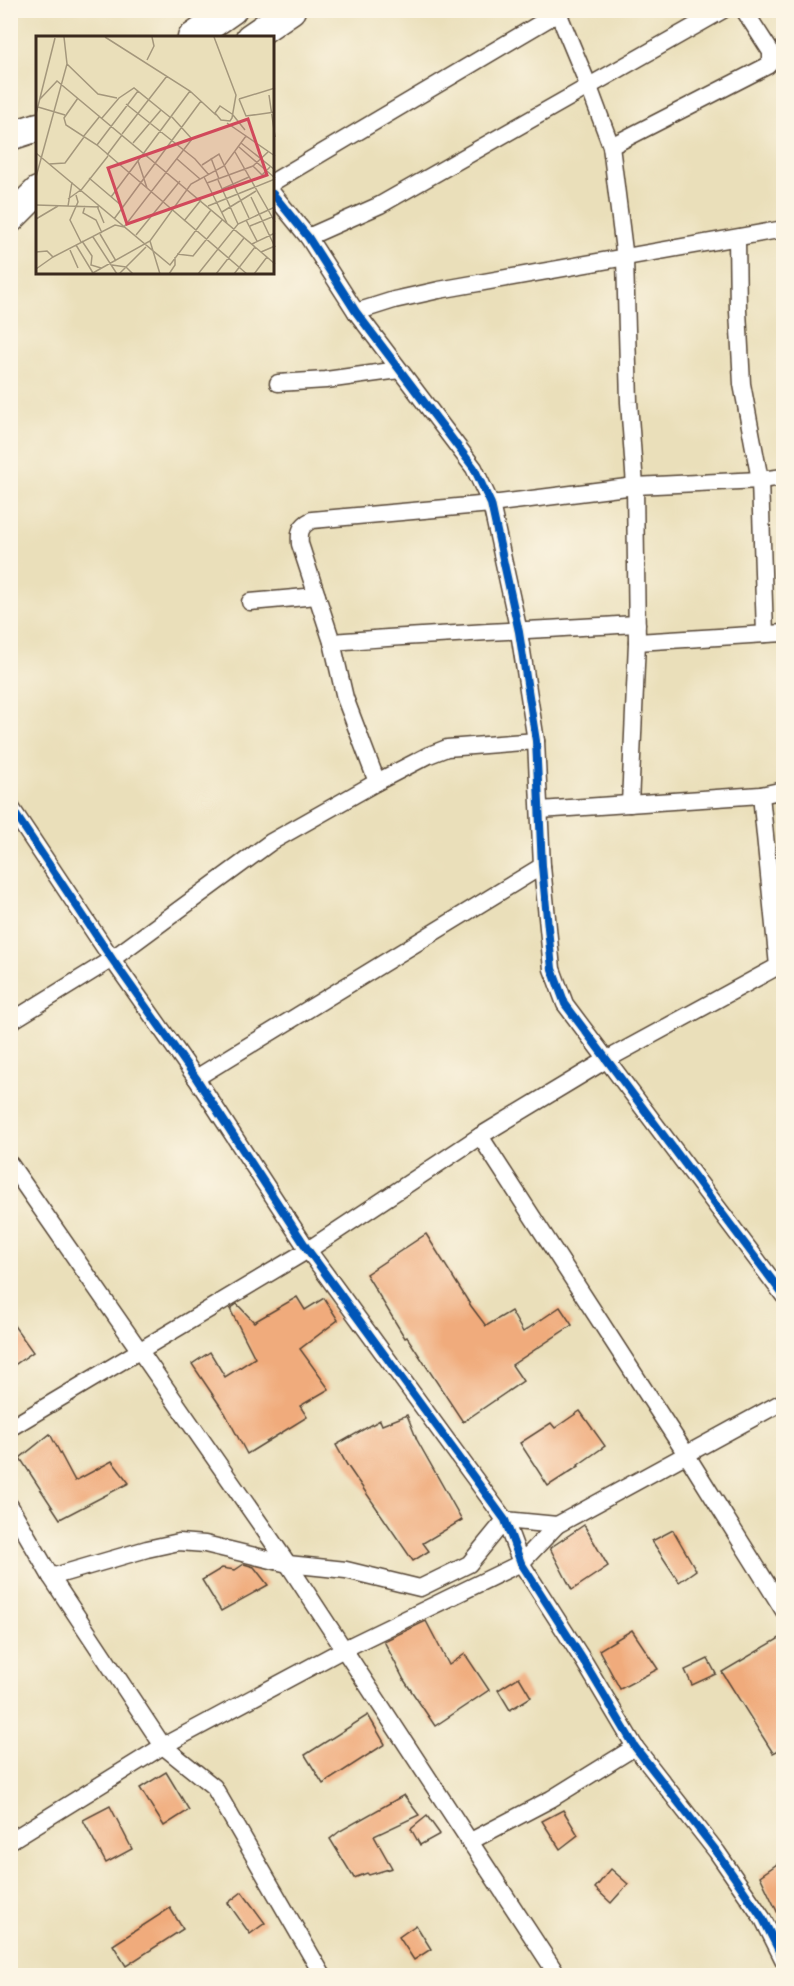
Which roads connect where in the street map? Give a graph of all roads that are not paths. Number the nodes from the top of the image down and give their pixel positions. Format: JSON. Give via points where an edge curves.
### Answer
{"nodes":[{"id":1,"x":232,"y":10,"type":"edge"},
{"id":2,"x":291,"y":10,"type":"edge"},
{"id":3,"x":723,"y":10,"type":"edge"},
{"id":4,"x":744,"y":10,"type":"edge"},
{"id":5,"x":560,"y":11,"type":"edge"},
{"id":6,"x":195,"y":36,"type":"edge"},
{"id":7,"x":253,"y":36,"type":"edge"},
{"id":8,"x":590,"y":87,"type":"junction"},
{"id":9,"x":36,"y":129,"type":"edge"},
{"id":10,"x":10,"y":136,"type":"edge"},
{"id":11,"x":611,"y":146,"type":"junction"},
{"id":12,"x":274,"y":181,"type":"edge"},
{"id":13,"x":36,"y":193,"type":"edge"},
{"id":14,"x":274,"y":195,"type":"edge"},
{"id":15,"x":10,"y":219,"type":"edge"},
{"id":16,"x":783,"y":229,"type":"edge"},
{"id":17,"x":308,"y":237,"type":"junction"},
{"id":18,"x":737,"y":238,"type":"junction"},
{"id":19,"x":625,"y":259,"type":"junction"},
{"id":20,"x":356,"y":312,"type":"junction"},
{"id":21,"x":399,"y":370,"type":"junction"},
{"id":22,"x":278,"y":383,"type":"dead end"},
{"id":23,"x":783,"y":477,"type":"edge"},
{"id":24,"x":760,"y":480,"type":"junction"},
{"id":25,"x":635,"y":486,"type":"junction"},
{"id":26,"x":491,"y":504,"type":"junction"},
{"id":27,"x":317,"y":596,"type":"junction"},
{"id":28,"x":250,"y":602,"type":"dead end"},
{"id":29,"x":637,"y":624,"type":"junction"},
{"id":30,"x":519,"y":632,"type":"junction"},
{"id":31,"x":783,"y":633,"type":"edge"},
{"id":32,"x":765,"y":634,"type":"junction"},
{"id":33,"x":332,"y":642,"type":"junction"},
{"id":34,"x":637,"y":642,"type":"junction"},
{"id":35,"x":536,"y":741,"type":"junction"},
{"id":36,"x":377,"y":782,"type":"junction"},
{"id":37,"x":783,"y":790,"type":"edge"},
{"id":38,"x":761,"y":795,"type":"junction"},
{"id":39,"x":630,"y":804,"type":"junction"},
{"id":40,"x":10,"y":806,"type":"edge"},
{"id":41,"x":540,"y":810,"type":"junction"},
{"id":42,"x":542,"y":867,"type":"junction"},
{"id":43,"x":112,"y":959,"type":"junction"},
{"id":44,"x":781,"y":965,"type":"edge"},
{"id":45,"x":10,"y":1022,"type":"edge"},
{"id":46,"x":606,"y":1060,"type":"junction"},
{"id":47,"x":196,"y":1078,"type":"junction"},
{"id":48,"x":480,"y":1136,"type":"junction"},
{"id":49,"x":10,"y":1164,"type":"edge"},
{"id":50,"x":308,"y":1250,"type":"junction"},
{"id":51,"x":783,"y":1296,"type":"edge"},
{"id":52,"x":139,"y":1351,"type":"junction"},
{"id":53,"x":783,"y":1401,"type":"edge"},
{"id":54,"x":10,"y":1428,"type":"edge"},
{"id":55,"x":686,"y":1454,"type":"junction"},
{"id":56,"x":10,"y":1506,"type":"edge"},
{"id":57,"x":505,"y":1520,"type":"junction"},
{"id":58,"x":557,"y":1525,"type":"junction"},
{"id":59,"x":521,"y":1563,"type":"junction"},
{"id":60,"x":288,"y":1564,"type":"junction"},
{"id":61,"x":51,"y":1577,"type":"junction"},
{"id":62,"x":783,"y":1611,"type":"edge"},
{"id":63,"x":344,"y":1649,"type":"junction"},
{"id":64,"x":163,"y":1746,"type":"junction"},
{"id":65,"x":635,"y":1747,"type":"junction"},
{"id":66,"x":10,"y":1840,"type":"edge"},
{"id":67,"x":469,"y":1842,"type":"junction"},
{"id":68,"x":783,"y":1961,"type":"edge"},
{"id":69,"x":554,"y":1974,"type":"edge"},
{"id":70,"x":323,"y":1976,"type":"edge"}],
"edges":[{"from":1,"to":6,"type":"highway"},
{"from":2,"to":7,"type":"highway"},
{"from":3,"to":8,"type":"street"},
{"from":4,"to":11,"type":"street","via":[[771,52],[771,62]]},
{"from":5,"to":8,"type":"street"},
{"from":5,"to":12,"type":"street"},
{"from":8,"to":11,"type":"street"},
{"from":8,"to":17,"type":"street","via":[[380,205]]},
{"from":9,"to":10,"type":"highway"},
{"from":11,"to":19,"type":"street"},
{"from":13,"to":15,"type":"highway"},
{"from":14,"to":17,"type":"street"},
{"from":16,"to":18,"type":"street"},
{"from":17,"to":20,"type":"street"},
{"from":18,"to":19,"type":"street"},
{"from":18,"to":24,"type":"street","via":[[742,384]]},
{"from":19,"to":20,"type":"street","via":[[439,290]]},
{"from":19,"to":25,"type":"street"},
{"from":20,"to":21,"type":"street"},
{"from":21,"to":22,"type":"street"},
{"from":21,"to":26,"type":"street","via":[[474,468]]},
{"from":23,"to":24,"type":"street"},
{"from":24,"to":25,"type":"street"},
{"from":24,"to":32,"type":"street"},
{"from":25,"to":26,"type":"street"},
{"from":25,"to":29,"type":"street"},
{"from":26,"to":27,"type":"street","via":[[312,520],[303,525],[299,534]]},
{"from":26,"to":30,"type":"street"},
{"from":27,"to":28,"type":"street"},
{"from":27,"to":33,"type":"street"},
{"from":29,"to":30,"type":"street"},
{"from":29,"to":34,"type":"street"},
{"from":30,"to":33,"type":"street"},
{"from":30,"to":35,"type":"street"},
{"from":31,"to":32,"type":"street"},
{"from":32,"to":34,"type":"street"},
{"from":33,"to":36,"type":"street","via":[[345,698]]},
{"from":34,"to":39,"type":"street"},
{"from":35,"to":36,"type":"street","via":[[447,748]]},
{"from":35,"to":41,"type":"street"},
{"from":36,"to":43,"type":"street","via":[[271,842]]},
{"from":37,"to":38,"type":"street"},
{"from":38,"to":39,"type":"street"},
{"from":38,"to":44,"type":"street"},
{"from":39,"to":41,"type":"street"},
{"from":40,"to":43,"type":"street"},
{"from":41,"to":42,"type":"street"},
{"from":42,"to":46,"type":"street","via":[[552,969],[565,1004]]},
{"from":42,"to":47,"type":"street"},
{"from":43,"to":45,"type":"street"},
{"from":43,"to":47,"type":"street"},
{"from":44,"to":46,"type":"street"},
{"from":46,"to":48,"type":"street"},
{"from":46,"to":51,"type":"street"},
{"from":47,"to":50,"type":"street"},
{"from":48,"to":50,"type":"street"},
{"from":48,"to":55,"type":"street"},
{"from":49,"to":52,"type":"street"},
{"from":50,"to":52,"type":"street"},
{"from":50,"to":57,"type":"street"},
{"from":52,"to":54,"type":"street"},
{"from":52,"to":60,"type":"street"},
{"from":53,"to":55,"type":"street"},
{"from":55,"to":58,"type":"street"},
{"from":55,"to":62,"type":"street"},
{"from":56,"to":61,"type":"street"},
{"from":57,"to":58,"type":"street"},
{"from":57,"to":59,"type":"street"},
{"from":57,"to":60,"type":"street","via":[[469,1564],[420,1588],[346,1570]]},
{"from":58,"to":59,"type":"street"},
{"from":59,"to":63,"type":"street"},
{"from":59,"to":65,"type":"street"},
{"from":60,"to":61,"type":"street","via":[[205,1544],[179,1542]]},
{"from":60,"to":63,"type":"street"},
{"from":61,"to":64,"type":"street"},
{"from":63,"to":64,"type":"street"},
{"from":63,"to":67,"type":"street"},
{"from":64,"to":66,"type":"street"},
{"from":64,"to":70,"type":"street","via":[[214,1787]]},
{"from":65,"to":67,"type":"street","via":[[551,1799]]},
{"from":65,"to":68,"type":"street","via":[[717,1852],[763,1919]]},
{"from":67,"to":69,"type":"street"}]}
